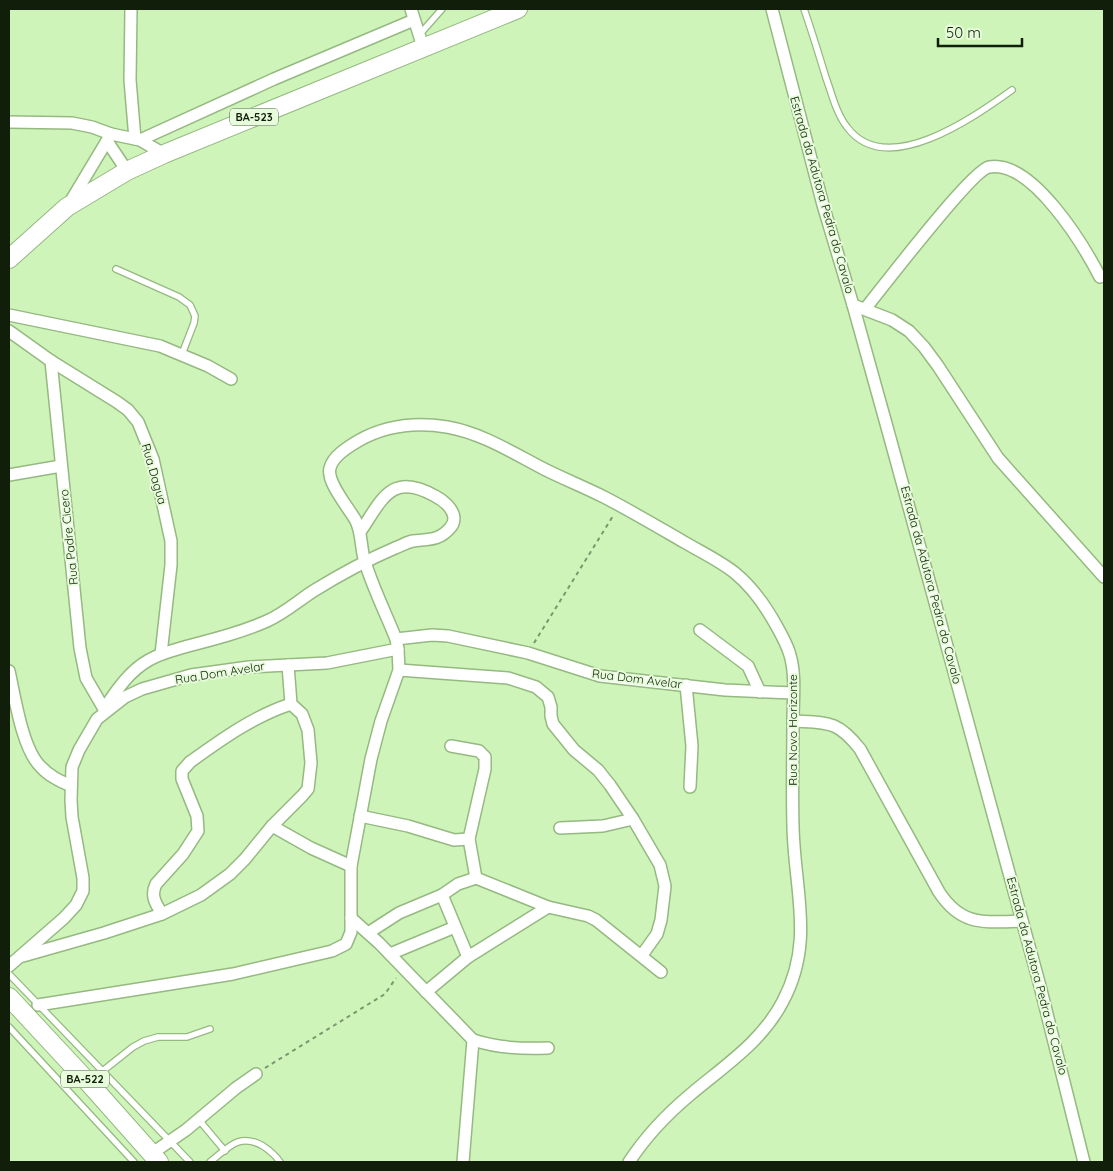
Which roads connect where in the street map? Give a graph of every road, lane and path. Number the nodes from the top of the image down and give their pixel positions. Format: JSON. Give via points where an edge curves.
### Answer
{"nodes":[{"id":1,"x":131,"y":9,"type":"edge"},
{"id":2,"x":442,"y":9,"type":"edge"},
{"id":3,"x":518,"y":9,"type":"edge"},
{"id":4,"x":772,"y":9,"type":"edge"},
{"id":5,"x":804,"y":9,"type":"edge"},
{"id":6,"x":413,"y":14,"type":"edge"},
{"id":7,"x":422,"y":40,"type":"junction"},
{"id":8,"x":1012,"y":90,"type":"dead end"},
{"id":9,"x":9,"y":122,"type":"edge"},
{"id":10,"x":109,"y":137,"type":"junction"},
{"id":11,"x":138,"y":139,"type":"junction"},
{"id":12,"x":164,"y":154,"type":"junction"},
{"id":13,"x":127,"y":171,"type":"junction"},
{"id":14,"x":67,"y":207,"type":"junction"},
{"id":15,"x":9,"y":259,"type":"edge"},
{"id":16,"x":116,"y":269,"type":"dead end"},
{"id":17,"x":1100,"y":277,"type":"dead end"},
{"id":18,"x":853,"y":305,"type":"junction"},
{"id":19,"x":865,"y":309,"type":"junction"},
{"id":20,"x":9,"y":315,"type":"edge"},
{"id":21,"x":9,"y":331,"type":"edge"},
{"id":22,"x":182,"y":354,"type":"junction"},
{"id":23,"x":51,"y":361,"type":"junction"},
{"id":24,"x":230,"y":380,"type":"dead end"},
{"id":25,"x":61,"y":466,"type":"junction"},
{"id":26,"x":9,"y":475,"type":"edge"},
{"id":27,"x":620,"y":505,"type":"junction"},
{"id":28,"x":360,"y":532,"type":"junction"},
{"id":29,"x":364,"y":561,"type":"junction"},
{"id":30,"x":1104,"y":577,"type":"edge"},
{"id":31,"x":700,"y":630,"type":"dead end"},
{"id":32,"x":397,"y":644,"type":"junction"},
{"id":33,"x":528,"y":653,"type":"junction"},
{"id":34,"x":161,"y":654,"type":"junction"},
{"id":35,"x":288,"y":665,"type":"junction"},
{"id":36,"x":399,"y":670,"type":"junction"},
{"id":37,"x":9,"y":671,"type":"edge"},
{"id":38,"x":686,"y":685,"type":"junction"},
{"id":39,"x":760,"y":692,"type":"junction"},
{"id":40,"x":793,"y":692,"type":"junction"},
{"id":41,"x":291,"y":704,"type":"junction"},
{"id":42,"x":104,"y":708,"type":"junction"},
{"id":43,"x":97,"y":719,"type":"junction"},
{"id":44,"x":793,"y":721,"type":"junction"},
{"id":45,"x":451,"y":746,"type":"dead end"},
{"id":46,"x":71,"y":786,"type":"junction"},
{"id":47,"x":690,"y":787,"type":"dead end"},
{"id":48,"x":360,"y":816,"type":"junction"},
{"id":49,"x":633,"y":819,"type":"junction"},
{"id":50,"x":272,"y":826,"type":"junction"},
{"id":51,"x":560,"y":828,"type":"dead end"},
{"id":52,"x":469,"y":839,"type":"junction"},
{"id":53,"x":351,"y":866,"type":"junction"},
{"id":54,"x":476,"y":878,"type":"junction"},
{"id":55,"x":442,"y":895,"type":"junction"},
{"id":56,"x":548,"y":908,"type":"junction"},
{"id":57,"x":162,"y":914,"type":"junction"},
{"id":58,"x":351,"y":918,"type":"junction"},
{"id":59,"x":1022,"y":921,"type":"junction"},
{"id":60,"x":455,"y":927,"type":"junction"},
{"id":61,"x":368,"y":933,"type":"junction"},
{"id":62,"x":390,"y":954,"type":"junction"},
{"id":63,"x":642,"y":955,"type":"junction"},
{"id":64,"x":19,"y":957,"type":"junction"},
{"id":65,"x":468,"y":957,"type":"junction"},
{"id":66,"x":9,"y":966,"type":"edge"},
{"id":67,"x":403,"y":968,"type":"junction"},
{"id":68,"x":661,"y":972,"type":"dead end"},
{"id":69,"x":9,"y":974,"type":"edge"},
{"id":70,"x":426,"y":992,"type":"junction"},
{"id":71,"x":9,"y":997,"type":"edge"},
{"id":72,"x":38,"y":1005,"type":"junction"},
{"id":73,"x":9,"y":1027,"type":"edge"},
{"id":74,"x":210,"y":1029,"type":"dead end"},
{"id":75,"x":473,"y":1040,"type":"junction"},
{"id":76,"x":548,"y":1048,"type":"dead end"},
{"id":77,"x":102,"y":1071,"type":"junction"},
{"id":78,"x":256,"y":1074,"type":"joint"},
{"id":79,"x":88,"y":1082,"type":"junction"},
{"id":80,"x":199,"y":1120,"type":"junction"},
{"id":81,"x":170,"y":1141,"type":"junction"},
{"id":82,"x":225,"y":1151,"type":"junction"},
{"id":83,"x":155,"y":1158,"type":"edge"},
{"id":84,"x":134,"y":1162,"type":"edge"},
{"id":85,"x":190,"y":1162,"type":"edge"},
{"id":86,"x":210,"y":1162,"type":"edge"},
{"id":87,"x":280,"y":1162,"type":"edge"},
{"id":88,"x":463,"y":1162,"type":"edge"},
{"id":89,"x":629,"y":1162,"type":"edge"},
{"id":90,"x":1084,"y":1162,"type":"edge"}],
"edges":[{"from":1,"to":11,"type":"street","via":[[130,80]]},
{"from":2,"to":7,"type":"lane"},
{"from":3,"to":7,"type":"main road","number":"BA-523"},
{"from":4,"to":18,"type":"street","name":"Estrada da Adutora Pedra do Cavalo","via":[[823,205]]},
{"from":5,"to":8,"type":"lane","via":[[838,110],[852,133],[869,144],[896,148],[932,137],[978,114]]},
{"from":6,"to":7,"type":"street"},
{"from":6,"to":11,"type":"street"},
{"from":7,"to":12,"type":"main road","number":"BA-523"},
{"from":9,"to":10,"type":"street","via":[[72,123],[92,127]]},
{"from":10,"to":11,"type":"street"},
{"from":10,"to":13,"type":"street"},
{"from":10,"to":14,"type":"street"},
{"from":11,"to":12,"type":"street"},
{"from":12,"to":13,"type":"main road","number":"BA-523"},
{"from":13,"to":14,"type":"main road","number":"BA-523"},
{"from":14,"to":15,"type":"main road","number":"BA-523"},
{"from":16,"to":22,"type":"lane","via":[[190,305],[194,323]]},
{"from":17,"to":19,"type":"street","via":[[1075,235],[1041,192],[1011,170],[987,167],[958,195]]},
{"from":18,"to":19,"type":"street"},
{"from":18,"to":59,"type":"street","name":"Estrada da Adutora Pedra do Cavalo"},
{"from":19,"to":30,"type":"street","via":[[910,331],[998,458]]},
{"from":20,"to":22,"type":"street","via":[[160,346]]},
{"from":21,"to":23,"type":"street","name":"Rua Dagua"},
{"from":22,"to":24,"type":"street"},
{"from":23,"to":25,"type":"street","name":"Rua Padre Cicero"},
{"from":23,"to":34,"type":"street","name":"Rua Dagua","via":[[128,410],[138,422],[153,458],[172,553]]},
{"from":25,"to":26,"type":"street"},
{"from":25,"to":42,"type":"street","name":"Rua Padre Cicero","via":[[80,648],[86,678]]},
{"from":27,"to":28,"type":"street","name":"Rua Novo Horizonte","via":[[500,445],[464,431],[427,425],[404,426],[384,429],[361,439],[336,458],[330,467],[333,484]]},
{"from":27,"to":33,"type":"path"},
{"from":27,"to":40,"type":"street","name":"Rua Novo Horizonte","via":[[722,564],[740,578],[764,606],[783,638],[791,661]]},
{"from":28,"to":29,"type":"street"},
{"from":28,"to":29,"type":"street","via":[[387,494],[401,486],[413,487],[443,500],[454,518],[453,525],[437,539],[411,541]]},
{"from":29,"to":32,"type":"street"},
{"from":29,"to":34,"type":"street","via":[[267,621]]},
{"from":31,"to":39,"type":"street","via":[[748,666]]},
{"from":32,"to":33,"type":"street","name":"Rua Dom Avelar","via":[[432,635],[448,636]]},
{"from":32,"to":35,"type":"street","name":"Rua Dom Avelar","via":[[327,663]]},
{"from":32,"to":36,"type":"street"},
{"from":33,"to":38,"type":"street","name":"Rua Dom Avelar","via":[[600,676]]},
{"from":34,"to":42,"type":"street","via":[[134,671]]},
{"from":35,"to":41,"type":"street"},
{"from":35,"to":43,"type":"street","name":"Rua Dom Avelar","via":[[240,668],[142,689],[125,697]]},
{"from":36,"to":48,"type":"street","via":[[376,737]]},
{"from":36,"to":49,"type":"street","via":[[492,676],[524,682],[544,692],[550,701],[550,716],[558,731],[598,770]]},
{"from":37,"to":46,"type":"street","via":[[32,757],[42,768]]},
{"from":38,"to":39,"type":"street","name":"Rua Dom Avelar"},
{"from":38,"to":47,"type":"street","via":[[692,746]]},
{"from":39,"to":40,"type":"street","name":"Rua Dom Avelar"},
{"from":40,"to":44,"type":"street","name":"Rua Novo Horizonte"},
{"from":41,"to":50,"type":"street","via":[[306,722],[310,779],[308,789]]},
{"from":41,"to":57,"type":"street","via":[[252,720],[190,762],[182,771],[182,779],[197,816],[198,831],[153,889],[155,902]]},
{"from":42,"to":43,"type":"street"},
{"from":43,"to":46,"type":"street","name":"Rua Dom Avelar","via":[[72,768]]},
{"from":44,"to":59,"type":"street","via":[[829,723],[850,737],[860,749],[939,892],[953,908],[971,920]]},
{"from":44,"to":89,"type":"street","name":"Rua Novo Horizonte","via":[[793,836],[802,927],[788,991],[759,1036],[655,1127]]},
{"from":45,"to":52,"type":"street","via":[[479,751],[485,757]]},
{"from":46,"to":64,"type":"street","name":"Rua Dom Avelar","via":[[82,891],[76,905],[64,918]]},
{"from":48,"to":52,"type":"street","via":[[454,840]]},
{"from":48,"to":53,"type":"street"},
{"from":49,"to":51,"type":"street","via":[[602,826]]},
{"from":49,"to":63,"type":"street","via":[[660,865],[665,886],[659,927]]},
{"from":50,"to":53,"type":"street"},
{"from":50,"to":57,"type":"street","via":[[245,859],[218,884]]},
{"from":52,"to":54,"type":"street"},
{"from":53,"to":58,"type":"street"},
{"from":54,"to":55,"type":"street","via":[[458,884]]},
{"from":54,"to":56,"type":"street"},
{"from":55,"to":60,"type":"street"},
{"from":55,"to":61,"type":"street","via":[[399,913]]},
{"from":56,"to":63,"type":"street","via":[[588,916]]},
{"from":56,"to":65,"type":"street"},
{"from":57,"to":64,"type":"street"},
{"from":58,"to":61,"type":"street"},
{"from":58,"to":72,"type":"street","via":[[349,939],[332,951],[233,974]]},
{"from":59,"to":90,"type":"street","name":"Estrada da Adutora Pedra do Cavalo"},
{"from":60,"to":62,"type":"street"},
{"from":60,"to":65,"type":"street"},
{"from":61,"to":62,"type":"street"},
{"from":62,"to":67,"type":"street"},
{"from":63,"to":68,"type":"street"},
{"from":64,"to":66,"type":"street","name":"Rua Dom Avelar"},
{"from":65,"to":70,"type":"street"},
{"from":67,"to":70,"type":"street"},
{"from":67,"to":78,"type":"path","via":[[385,994]]},
{"from":69,"to":72,"type":"lane"},
{"from":70,"to":75,"type":"street"},
{"from":71,"to":79,"type":"main road","number":"BA-522"},
{"from":72,"to":77,"type":"lane"},
{"from":73,"to":84,"type":"lane"},
{"from":74,"to":77,"type":"lane","via":[[187,1037],[158,1037],[144,1041]]},
{"from":75,"to":76,"type":"street","via":[[507,1048]]},
{"from":75,"to":88,"type":"street"},
{"from":77,"to":79,"type":"lane"},
{"from":77,"to":81,"type":"lane"},
{"from":78,"to":80,"type":"street"},
{"from":79,"to":83,"type":"main road","number":"BA-522"},
{"from":80,"to":81,"type":"street"},
{"from":80,"to":82,"type":"lane"},
{"from":81,"to":83,"type":"street"},
{"from":81,"to":85,"type":"lane"},
{"from":82,"to":86,"type":"lane"},
{"from":82,"to":87,"type":"lane","via":[[243,1140],[253,1141]]}]}
